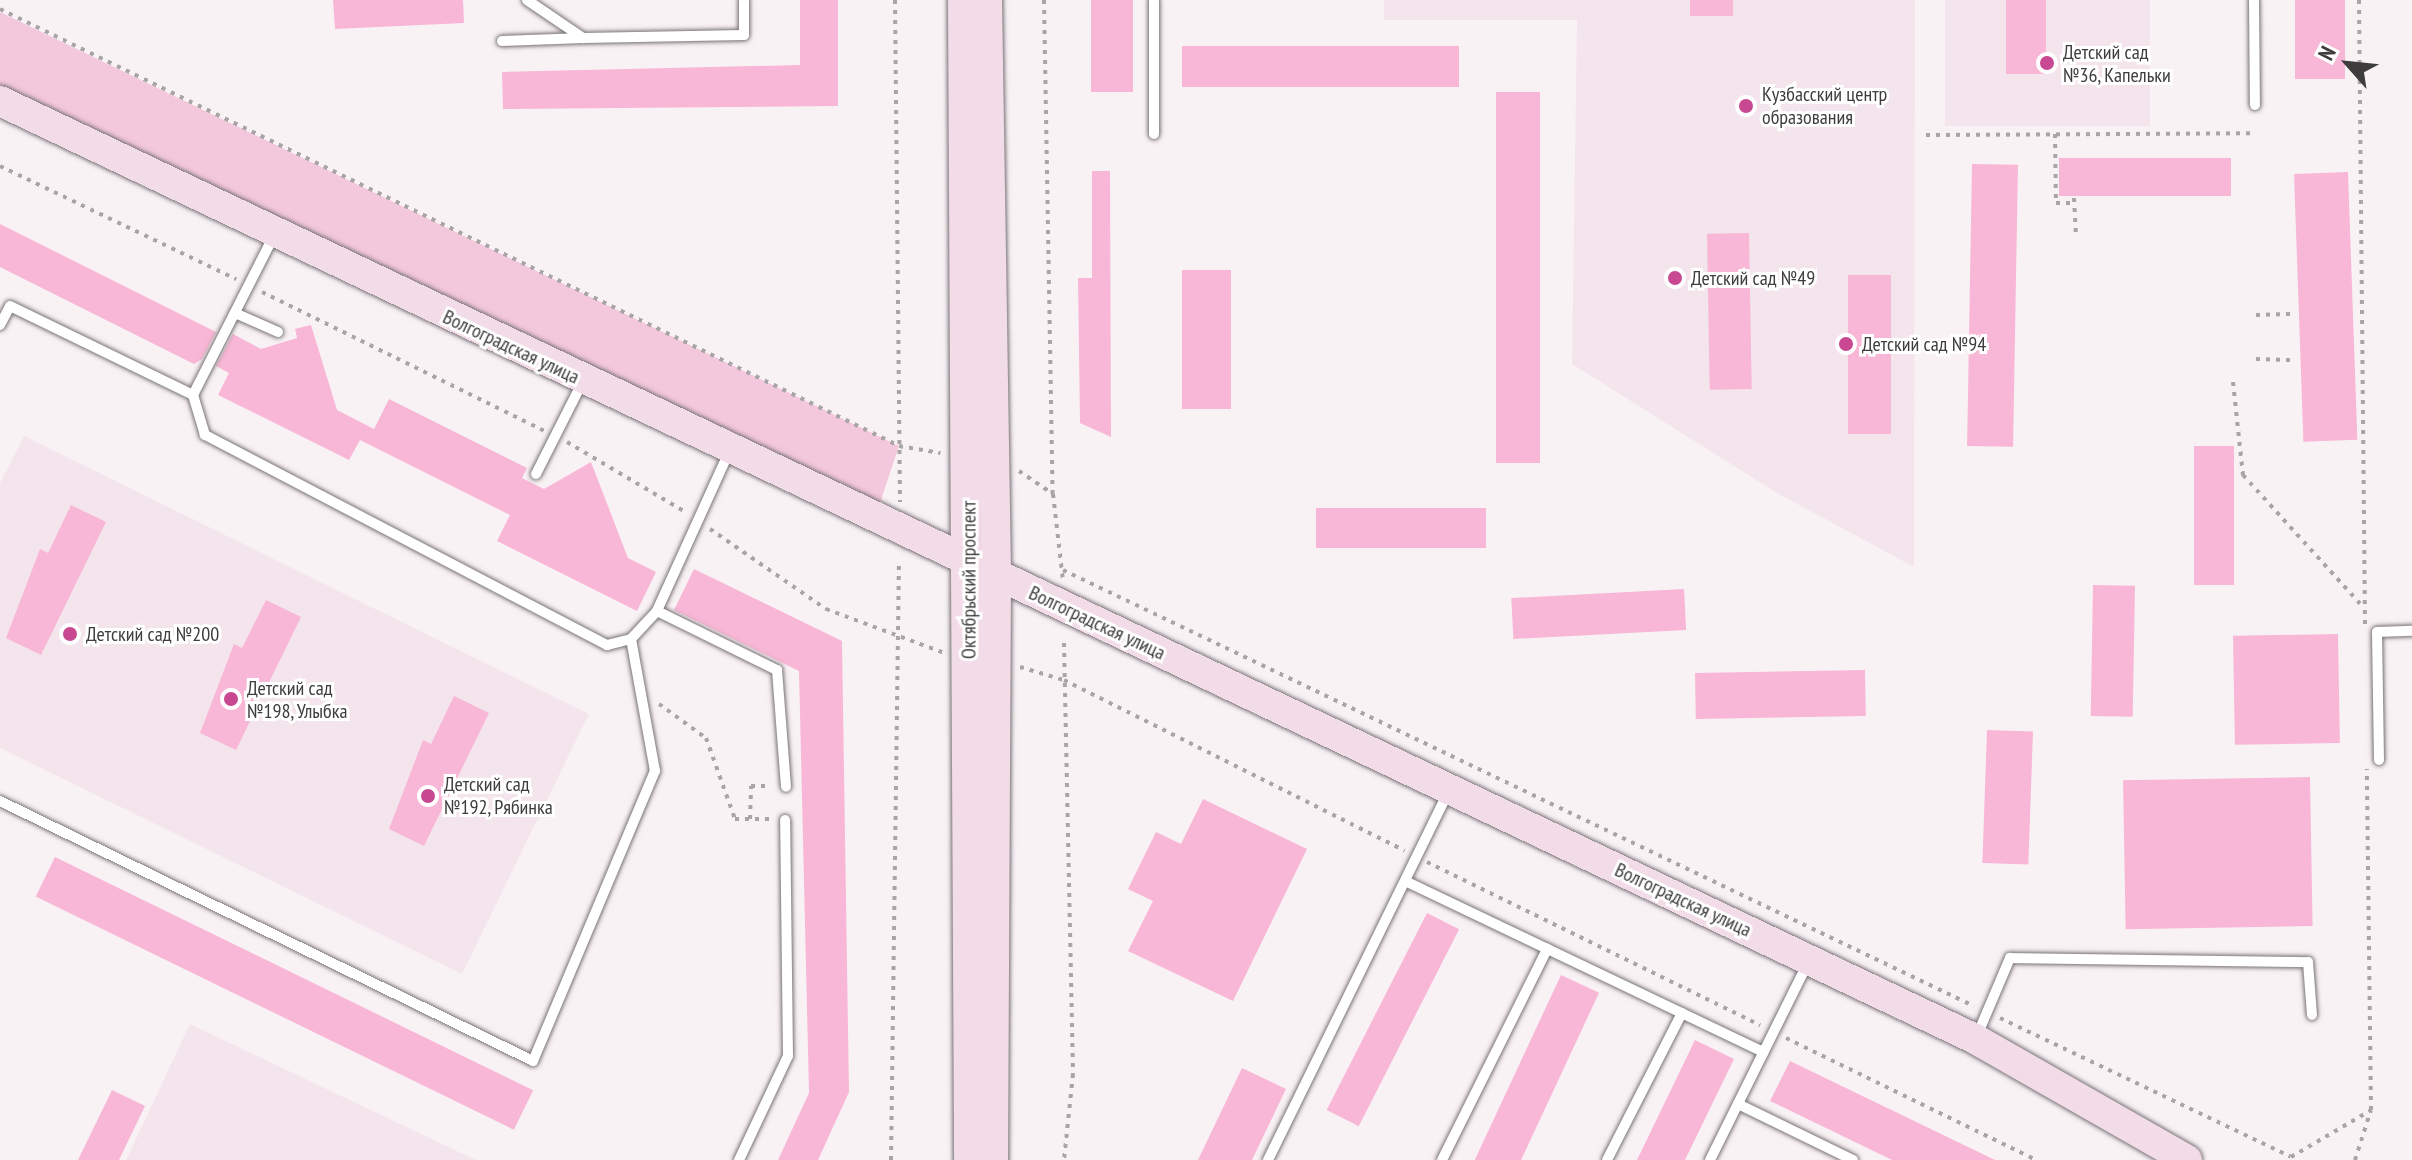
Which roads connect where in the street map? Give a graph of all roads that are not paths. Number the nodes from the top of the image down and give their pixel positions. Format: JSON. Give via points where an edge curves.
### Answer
{"nodes":[{"id":1,"x":527,"y":0,"type":"edge"},
{"id":2,"x":744,"y":0,"type":"edge"},
{"id":3,"x":963,"y":0,"type":"edge"},
{"id":4,"x":987,"y":0,"type":"edge"},
{"id":5,"x":1154,"y":0,"type":"edge"},
{"id":6,"x":2254,"y":0,"type":"edge"},
{"id":7,"x":583,"y":38,"type":"junction"},
{"id":8,"x":502,"y":41,"type":"dead end"},
{"id":9,"x":0,"y":101,"type":"edge"},
{"id":10,"x":2255,"y":105,"type":"dead end"},
{"id":11,"x":1154,"y":134,"type":"dead end"},
{"id":12,"x":274,"y":235,"type":"junction"},
{"id":13,"x":235,"y":313,"type":"junction"},
{"id":14,"x":0,"y":325,"type":"edge"},
{"id":15,"x":278,"y":332,"type":"dead end"},
{"id":16,"x":583,"y":381,"type":"junction"},
{"id":17,"x":193,"y":395,"type":"junction"},
{"id":18,"x":730,"y":451,"type":"junction"},
{"id":19,"x":536,"y":474,"type":"dead end"},
{"id":20,"x":983,"y":570,"type":"junction"},
{"id":21,"x":657,"y":611,"type":"junction"},
{"id":22,"x":2412,"y":631,"type":"edge"},
{"id":23,"x":631,"y":639,"type":"junction"},
{"id":24,"x":2379,"y":760,"type":"dead end"},
{"id":25,"x":786,"y":787,"type":"road end"},
{"id":26,"x":1449,"y":790,"type":"junction"},
{"id":27,"x":0,"y":801,"type":"edge"},
{"id":28,"x":785,"y":820,"type":"road end"},
{"id":29,"x":1407,"y":882,"type":"junction"},
{"id":30,"x":1547,"y":949,"type":"junction"},
{"id":31,"x":1809,"y":960,"type":"junction"},
{"id":32,"x":1682,"y":1013,"type":"junction"},
{"id":33,"x":2312,"y":1015,"type":"dead end"},
{"id":34,"x":1981,"y":1025,"type":"junction"},
{"id":35,"x":1764,"y":1052,"type":"junction"},
{"id":36,"x":1738,"y":1104,"type":"junction"},
{"id":37,"x":739,"y":1160,"type":"edge"},
{"id":38,"x":969,"y":1160,"type":"edge"},
{"id":39,"x":993,"y":1160,"type":"edge"},
{"id":40,"x":1268,"y":1160,"type":"edge"},
{"id":41,"x":1442,"y":1160,"type":"edge"},
{"id":42,"x":1607,"y":1160,"type":"edge"},
{"id":43,"x":1710,"y":1160,"type":"edge"},
{"id":44,"x":1853,"y":1160,"type":"edge"},
{"id":45,"x":2187,"y":1160,"type":"edge"}],
"edges":[{"from":1,"to":7,"type":"lane"},
{"from":2,"to":7,"type":"lane","via":[[744,35]]},
{"from":3,"to":20,"type":"main road","name":"Октябрьский проспект"},
{"from":4,"to":20,"type":"main road","name":"Октябрьский проспект"},
{"from":5,"to":11,"type":"lane"},
{"from":6,"to":10,"type":"lane"},
{"from":7,"to":8,"type":"lane"},
{"from":9,"to":12,"type":"main road","name":"Волгоградская улица"},
{"from":12,"to":13,"type":"lane"},
{"from":12,"to":16,"type":"main road","name":"Волгоградская улица"},
{"from":13,"to":15,"type":"lane"},
{"from":13,"to":17,"type":"lane"},
{"from":14,"to":17,"type":"lane","via":[[10,306]]},
{"from":16,"to":18,"type":"main road","name":"Волгоградская улица"},
{"from":16,"to":19,"type":"lane"},
{"from":17,"to":23,"type":"lane","via":[[205,435],[607,645]]},
{"from":18,"to":20,"type":"main road","name":"Волгоградская улица"},
{"from":18,"to":21,"type":"lane"},
{"from":20,"to":26,"type":"main road","name":"Волгоградская улица"},
{"from":20,"to":38,"type":"main road","name":"Октябрьский проспект"},
{"from":20,"to":39,"type":"main road","name":"Октябрьский проспект"},
{"from":21,"to":23,"type":"lane"},
{"from":21,"to":25,"type":"lane","via":[[777,670]]},
{"from":22,"to":24,"type":"lane","via":[[2377,632]]},
{"from":23,"to":27,"type":"lane","via":[[655,771],[533,1061]]},
{"from":26,"to":29,"type":"lane"},
{"from":26,"to":31,"type":"main road","name":"Волгоградская улица"},
{"from":28,"to":37,"type":"lane","via":[[788,1056]]},
{"from":29,"to":30,"type":"lane"},
{"from":29,"to":40,"type":"lane"},
{"from":30,"to":32,"type":"lane"},
{"from":30,"to":41,"type":"lane"},
{"from":31,"to":34,"type":"main road","name":"Волгоградская улица"},
{"from":31,"to":35,"type":"lane"},
{"from":32,"to":35,"type":"lane"},
{"from":32,"to":42,"type":"lane"},
{"from":33,"to":34,"type":"lane","via":[[2308,962],[2010,958]]},
{"from":34,"to":45,"type":"main road","name":"Волгоградская улица"},
{"from":35,"to":36,"type":"lane"},
{"from":36,"to":43,"type":"lane"},
{"from":36,"to":44,"type":"lane"}]}
